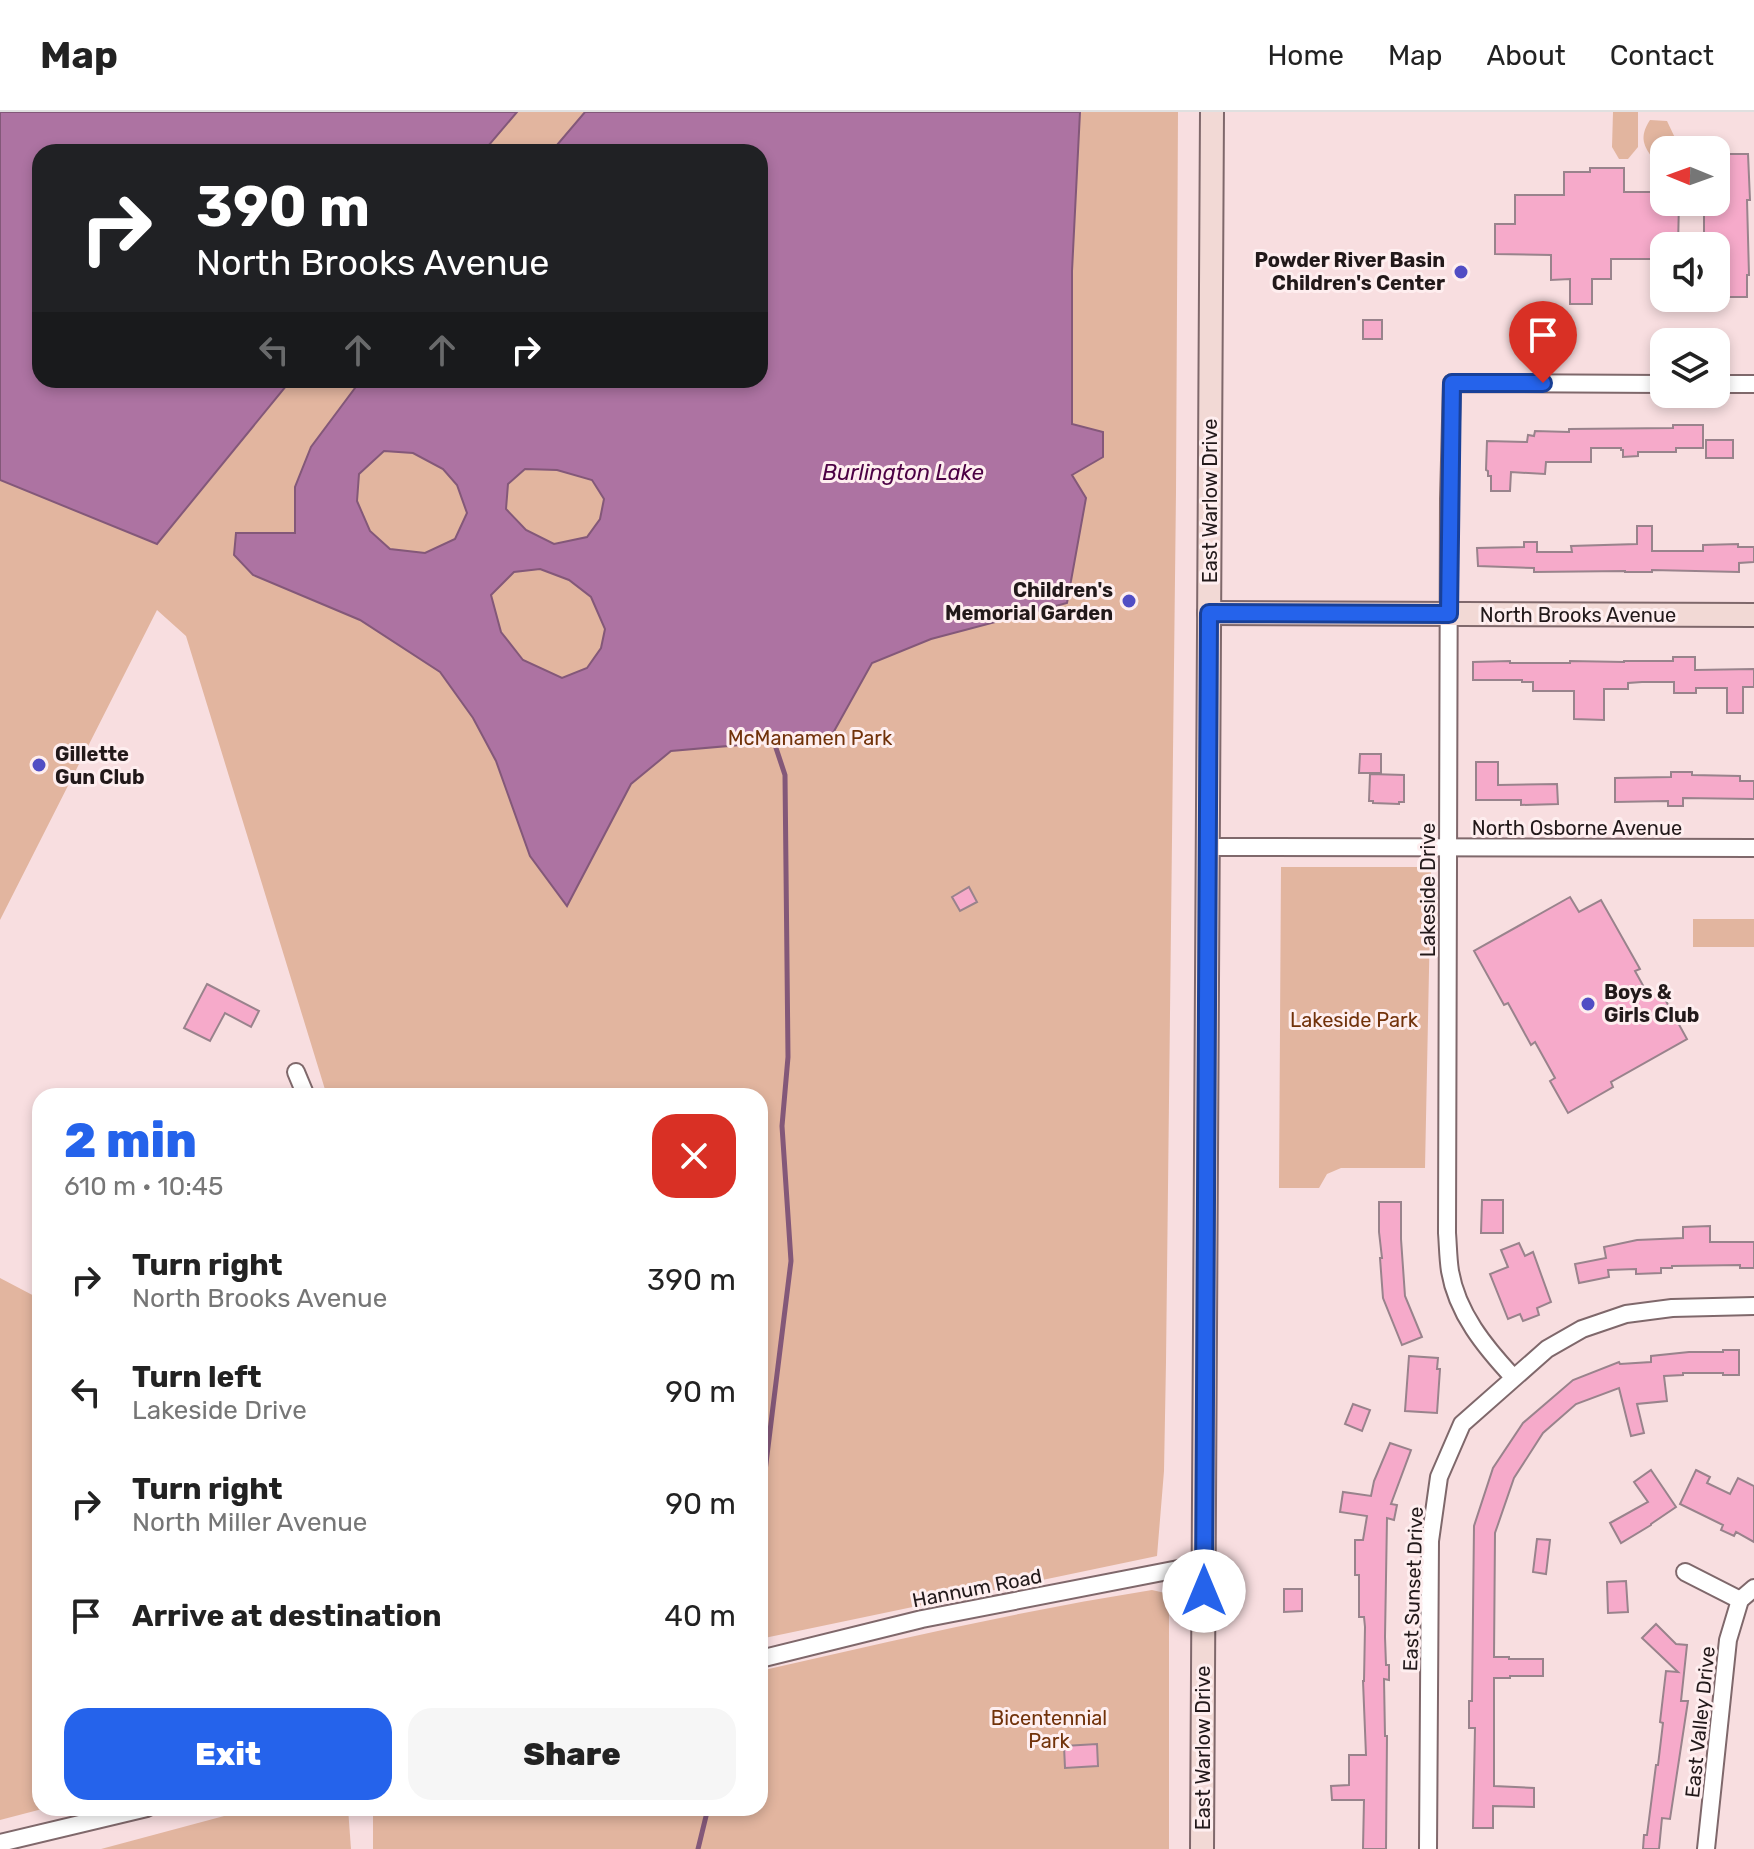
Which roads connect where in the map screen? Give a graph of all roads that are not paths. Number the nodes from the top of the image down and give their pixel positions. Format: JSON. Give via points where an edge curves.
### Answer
{"nodes":[{"id":1,"x":1212,"y":112,"type":"edge"},
{"id":2,"x":1650,"y":384,"type":"edge"},
{"id":3,"x":1730,"y":384,"type":"edge"},
{"id":4,"x":1754,"y":384,"type":"edge"},
{"id":5,"x":1209,"y":613,"type":"junction"},
{"id":6,"x":1449,"y":614,"type":"junction"},
{"id":7,"x":1754,"y":615,"type":"edge"},
{"id":8,"x":1208,"y":847,"type":"junction"},
{"id":9,"x":1449,"y":847,"type":"junction"},
{"id":10,"x":1754,"y":848,"type":"edge"},
{"id":11,"x":296,"y":1072,"type":"dead end"},
{"id":12,"x":303,"y":1088,"type":"edge"},
{"id":13,"x":1754,"y":1306,"type":"edge"},
{"id":14,"x":1513,"y":1377,"type":"junction"},
{"id":15,"x":1204,"y":1564,"type":"junction"},
{"id":16,"x":1685,"y":1572,"type":"dead end"},
{"id":17,"x":1754,"y":1588,"type":"edge"},
{"id":18,"x":1740,"y":1600,"type":"junction"},
{"id":19,"x":768,"y":1657,"type":"edge"},
{"id":20,"x":113,"y":1816,"type":"edge"},
{"id":21,"x":0,"y":1843,"type":"edge"},
{"id":22,"x":1202,"y":1849,"type":"edge"},
{"id":23,"x":1428,"y":1849,"type":"edge"},
{"id":24,"x":1706,"y":1849,"type":"edge"}],
"edges":[{"from":1,"to":5,"type":"street","name":"East Warlow Drive"},
{"from":2,"to":6,"type":"street","name":"Lakeside Drive","via":[[1452,383]]},
{"from":3,"to":4,"type":"street"},
{"from":5,"to":6,"type":"street","name":"North Brooks Avenue"},
{"from":5,"to":8,"type":"street","name":"East Warlow Drive"},
{"from":6,"to":7,"type":"street","name":"North Brooks Avenue"},
{"from":6,"to":9,"type":"street","name":"Lakeside Drive"},
{"from":8,"to":9,"type":"street","name":"North Osborne Avenue"},
{"from":8,"to":15,"type":"street","name":"East Warlow Drive"},
{"from":9,"to":10,"type":"street","name":"North Osborne Avenue"},
{"from":9,"to":14,"type":"street","name":"Lakeside Drive","via":[[1450,1272],[1459,1304],[1485,1346]]},
{"from":11,"to":12,"type":"street"},
{"from":13,"to":14,"type":"street","name":"East Sunset Drive","via":[[1626,1314],[1582,1329]]},
{"from":14,"to":23,"type":"street","name":"East Sunset Drive","via":[[1462,1424],[1439,1477],[1430,1541]]},
{"from":15,"to":19,"type":"street","name":"Hannum Road","via":[[922,1619]]},
{"from":15,"to":22,"type":"street","name":"East Warlow Drive"},
{"from":16,"to":18,"type":"street"},
{"from":17,"to":18,"type":"street"},
{"from":18,"to":24,"type":"street","name":"East Valley Drive","via":[[1728,1640]]},
{"from":20,"to":21,"type":"street"}]}
